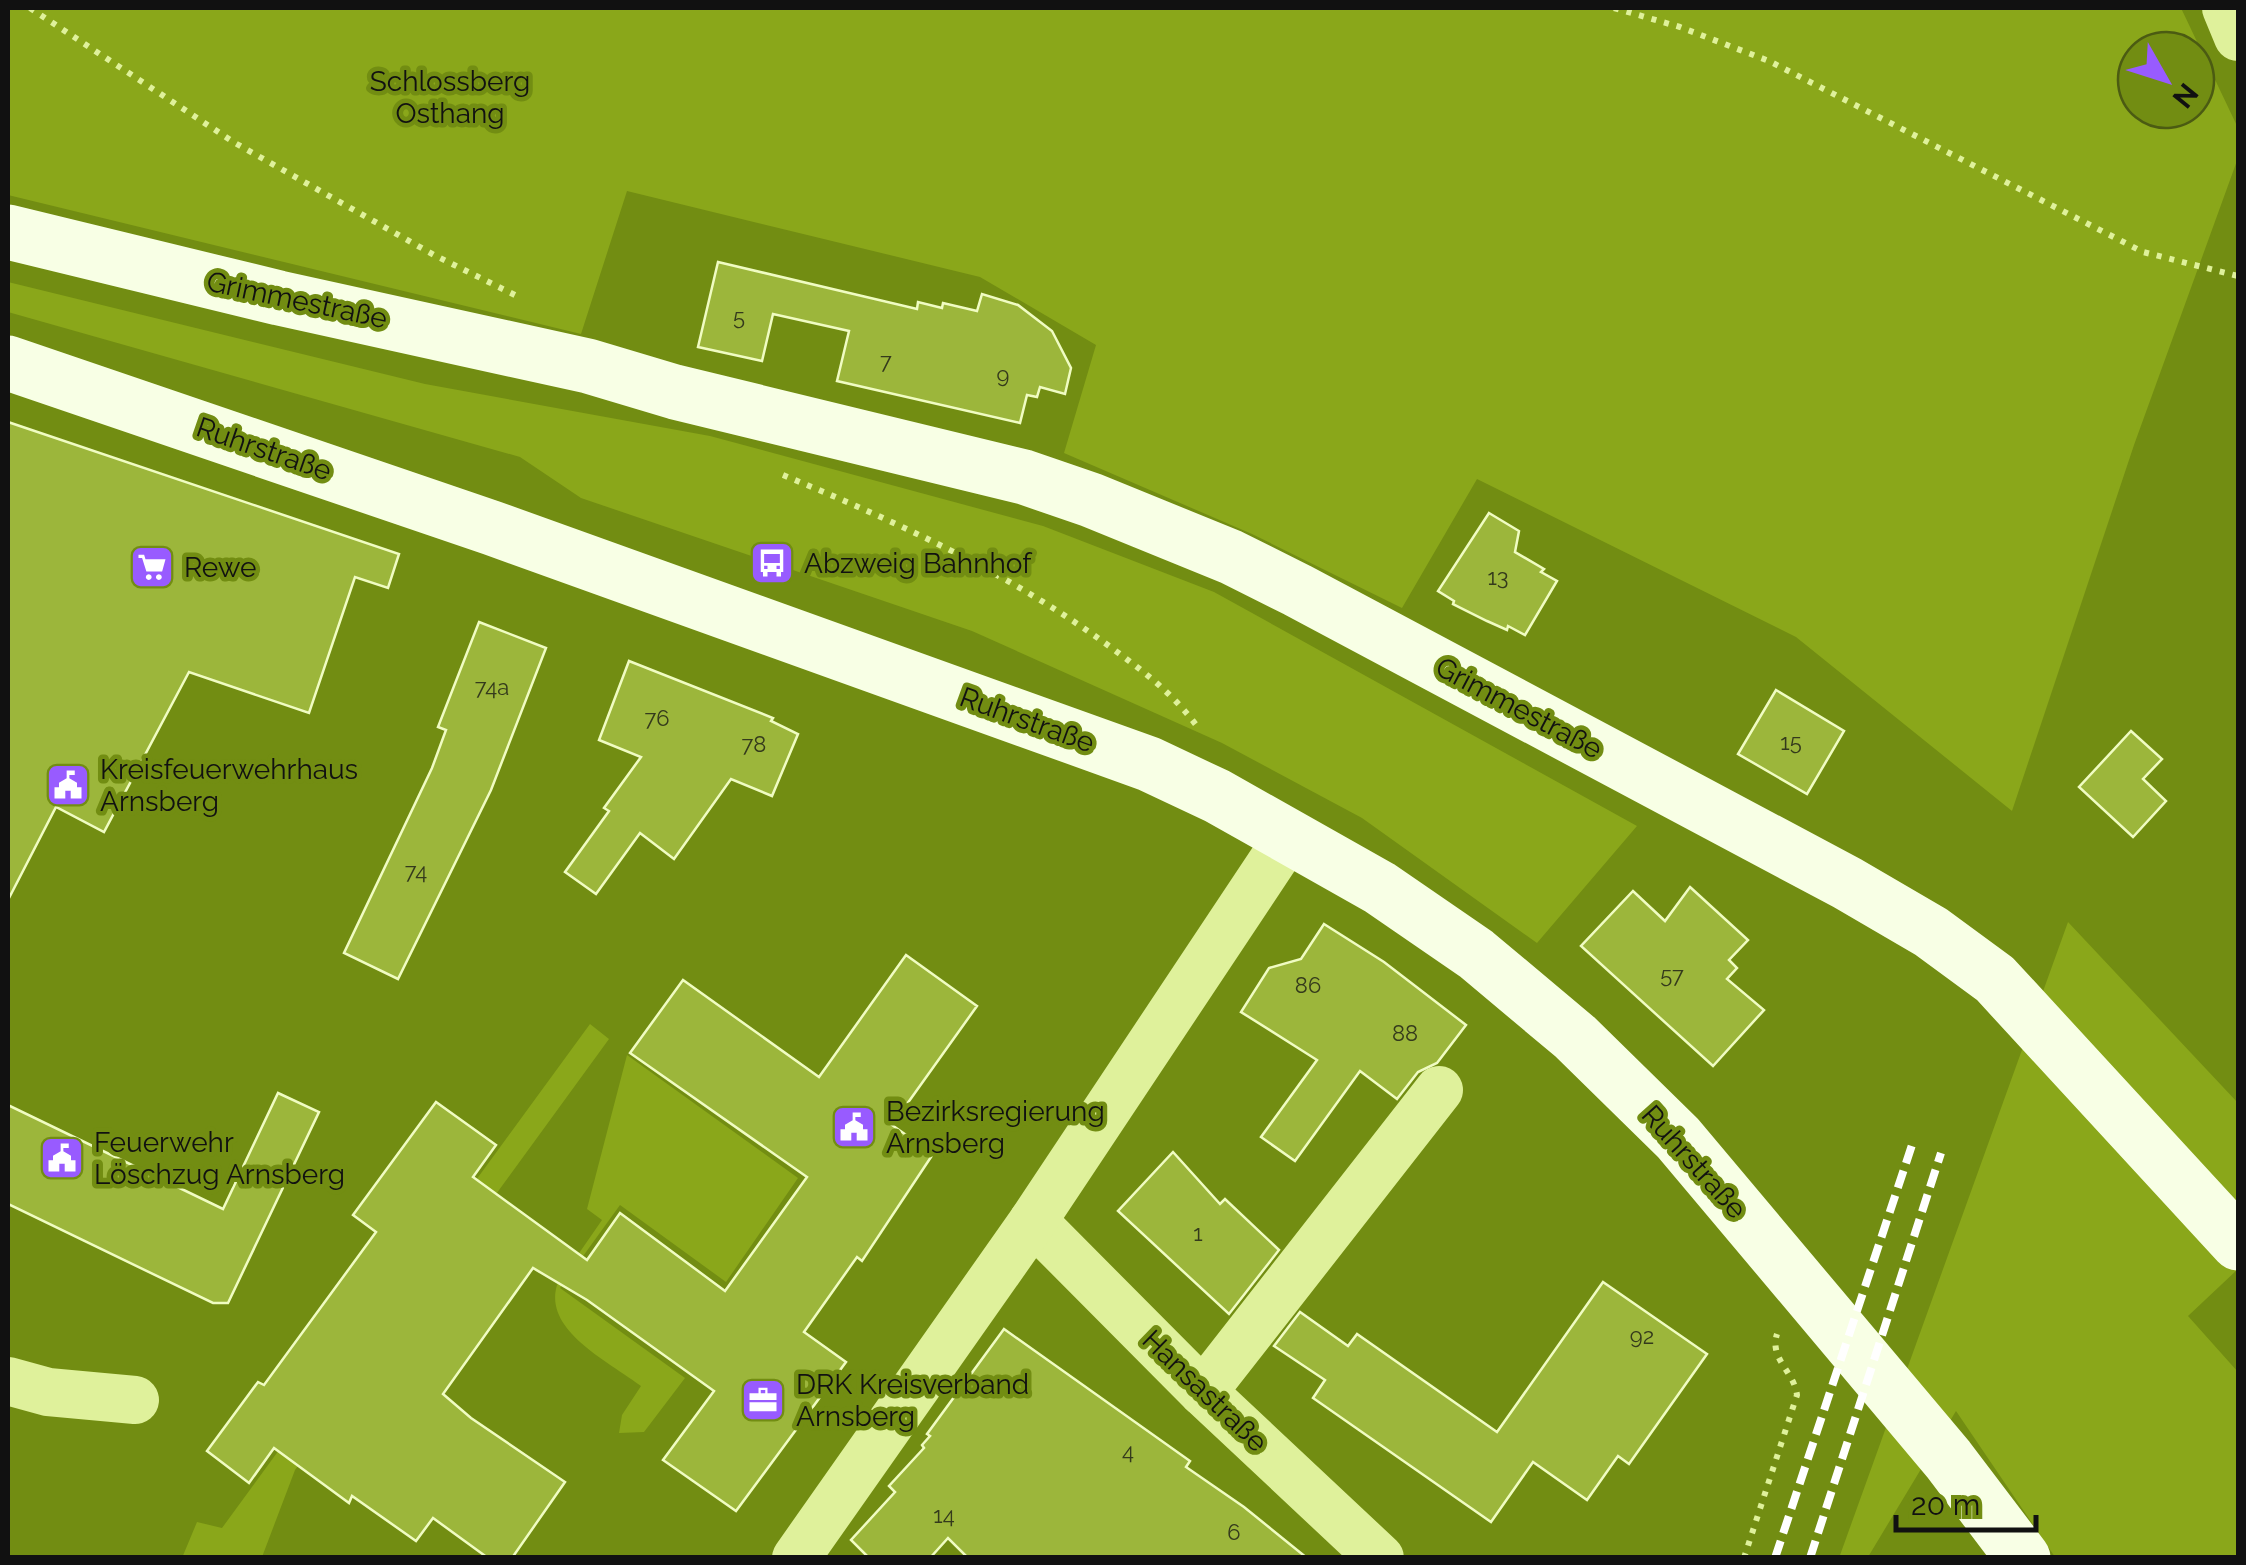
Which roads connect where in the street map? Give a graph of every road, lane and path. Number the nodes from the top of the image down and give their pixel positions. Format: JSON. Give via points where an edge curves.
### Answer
{"nodes":[{"id":1,"x":30,"y":8,"type":"edge"},
{"id":2,"x":1614,"y":8,"type":"edge"},
{"id":3,"x":2226,"y":8,"type":"edge"},
{"id":4,"x":2238,"y":38,"type":"edge"},
{"id":5,"x":8,"y":232,"type":"edge"},
{"id":6,"x":2238,"y":276,"type":"edge"},
{"id":7,"x":523,"y":299,"type":"dead end"},
{"id":8,"x":8,"y":364,"type":"edge"},
{"id":9,"x":780,"y":474,"type":"dead end"},
{"id":10,"x":1217,"y":796,"type":"junction"},
{"id":11,"x":1289,"y":836,"type":"junction"},
{"id":12,"x":1439,"y":1090,"type":"dead end"},
{"id":13,"x":1033,"y":1222,"type":"junction"},
{"id":14,"x":2238,"y":1243,"type":"edge"},
{"id":15,"x":1810,"y":1294,"type":"junction"},
{"id":16,"x":8,"y":1381,"type":"edge"},
{"id":17,"x":1203,"y":1392,"type":"junction"},
{"id":18,"x":135,"y":1400,"type":"dead end"},
{"id":19,"x":796,"y":1558,"type":"edge"},
{"id":20,"x":1380,"y":1558,"type":"edge"},
{"id":21,"x":1744,"y":1558,"type":"edge"},
{"id":22,"x":2023,"y":1558,"type":"edge"}],
"edges":[{"from":1,"to":7,"type":"path","via":[[235,143]]},
{"from":2,"to":6,"type":"path","via":[[1770,61],[2143,252]]},
{"from":3,"to":4,"type":"street"},
{"from":5,"to":14,"type":"main road","name":"Grimmestraße","via":[[588,366],[1024,477],[1196,542],[1848,882],[1930,932],[1995,979]]},
{"from":8,"to":10,"type":"main road","name":"Ruhrstraße","via":[[492,528],[1149,764]]},
{"from":9,"to":10,"type":"path","via":[[998,574],[1148,675],[1180,702],[1210,745]]},
{"from":10,"to":11,"type":"main road","name":"Ruhrstraße"},
{"from":11,"to":13,"type":"street"},
{"from":11,"to":15,"type":"main road","name":"Ruhrstraße","via":[[1476,954],[1575,1037],[1678,1138]]},
{"from":12,"to":17,"type":"street"},
{"from":13,"to":17,"type":"street","name":"Hansastraße"},
{"from":13,"to":19,"type":"street"},
{"from":15,"to":21,"type":"path","via":[[1776,1334],[1775,1351],[1797,1395]]},
{"from":15,"to":22,"type":"main road","name":"Ruhrstraße"},
{"from":16,"to":18,"type":"street"},
{"from":17,"to":20,"type":"street","name":"Hansastraße"}]}
